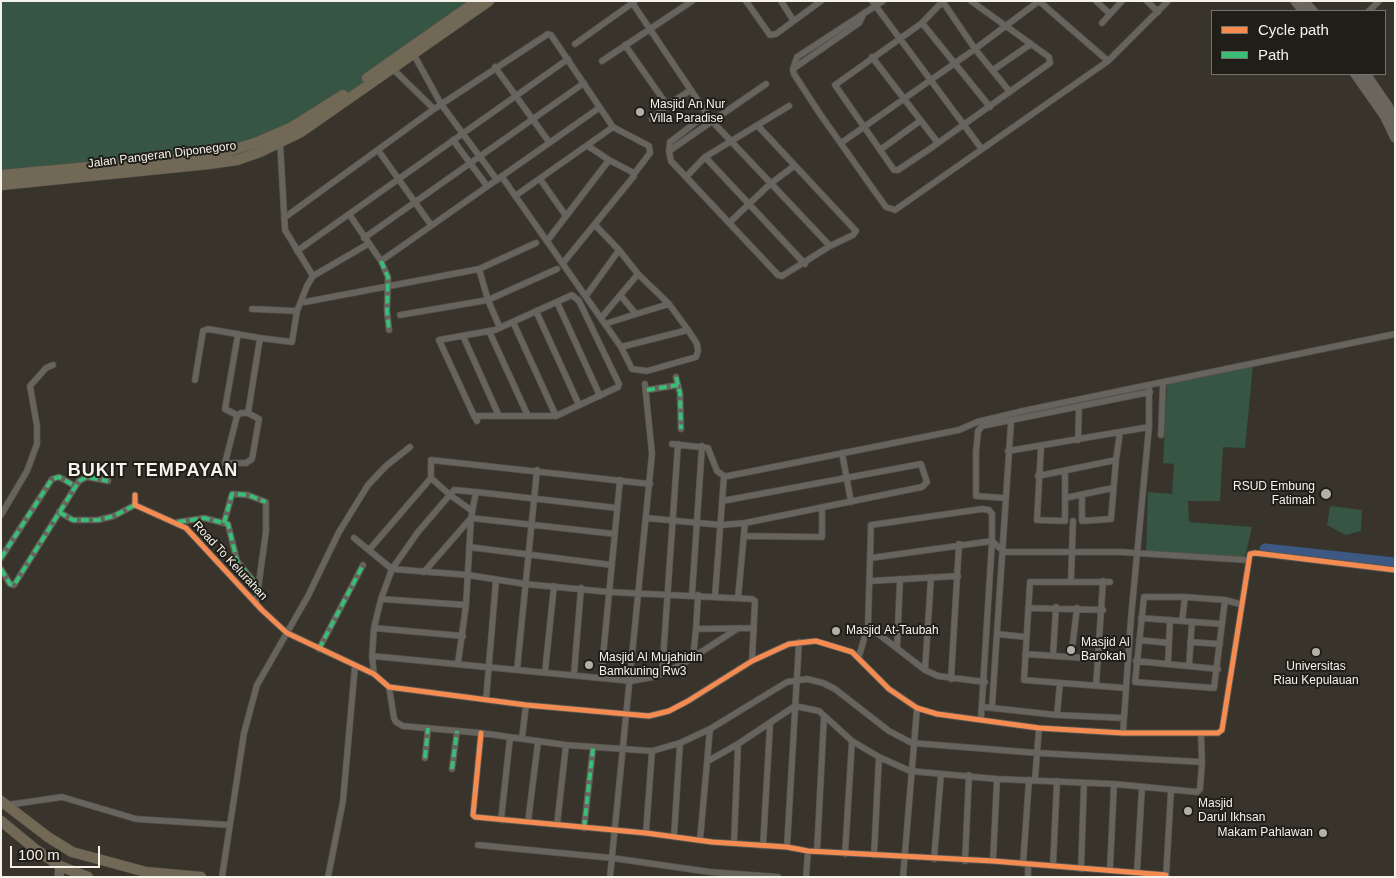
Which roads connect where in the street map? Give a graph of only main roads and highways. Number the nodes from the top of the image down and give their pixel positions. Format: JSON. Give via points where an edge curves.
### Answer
{"nodes":[{"id":1,"x":477,"y":1,"type":"edge"},
{"id":2,"x":489,"y":1,"type":"edge"},
{"id":3,"x":1356,"y":75,"type":"edge"},
{"id":4,"x":1366,"y":75,"type":"edge"},
{"id":5,"x":1374,"y":93,"type":"junction"},
{"id":6,"x":1395,"y":121,"type":"edge"},
{"id":7,"x":1395,"y":138,"type":"edge"},
{"id":8,"x":1,"y":175,"type":"edge"},
{"id":9,"x":1,"y":185,"type":"edge"},
{"id":10,"x":3,"y":803,"type":"edge"},
{"id":11,"x":1,"y":821,"type":"edge"},
{"id":12,"x":60,"y":866,"type":"junction"},
{"id":13,"x":59,"y":877,"type":"edge"},
{"id":14,"x":88,"y":877,"type":"edge"},
{"id":15,"x":201,"y":877,"type":"edge"}],
"edges":[{"from":1,"to":8,"type":"highway","name":"Jalan Pangeran Diponegoro","via":[[342,96],[292,127],[255,143],[198,157]]},
{"from":2,"to":9,"type":"highway","name":"Jalan Pangeran Diponegoro","via":[[301,132],[245,157]]},
{"from":3,"to":5,"type":"main road"},
{"from":4,"to":5,"type":"main road"},
{"from":5,"to":6,"type":"main road"},
{"from":5,"to":7,"type":"main road"},
{"from":10,"to":15,"type":"highway","via":[[48,837],[80,855],[146,872]]},
{"from":11,"to":12,"type":"highway"},
{"from":12,"to":13,"type":"main road"},
{"from":12,"to":14,"type":"highway"}]}
